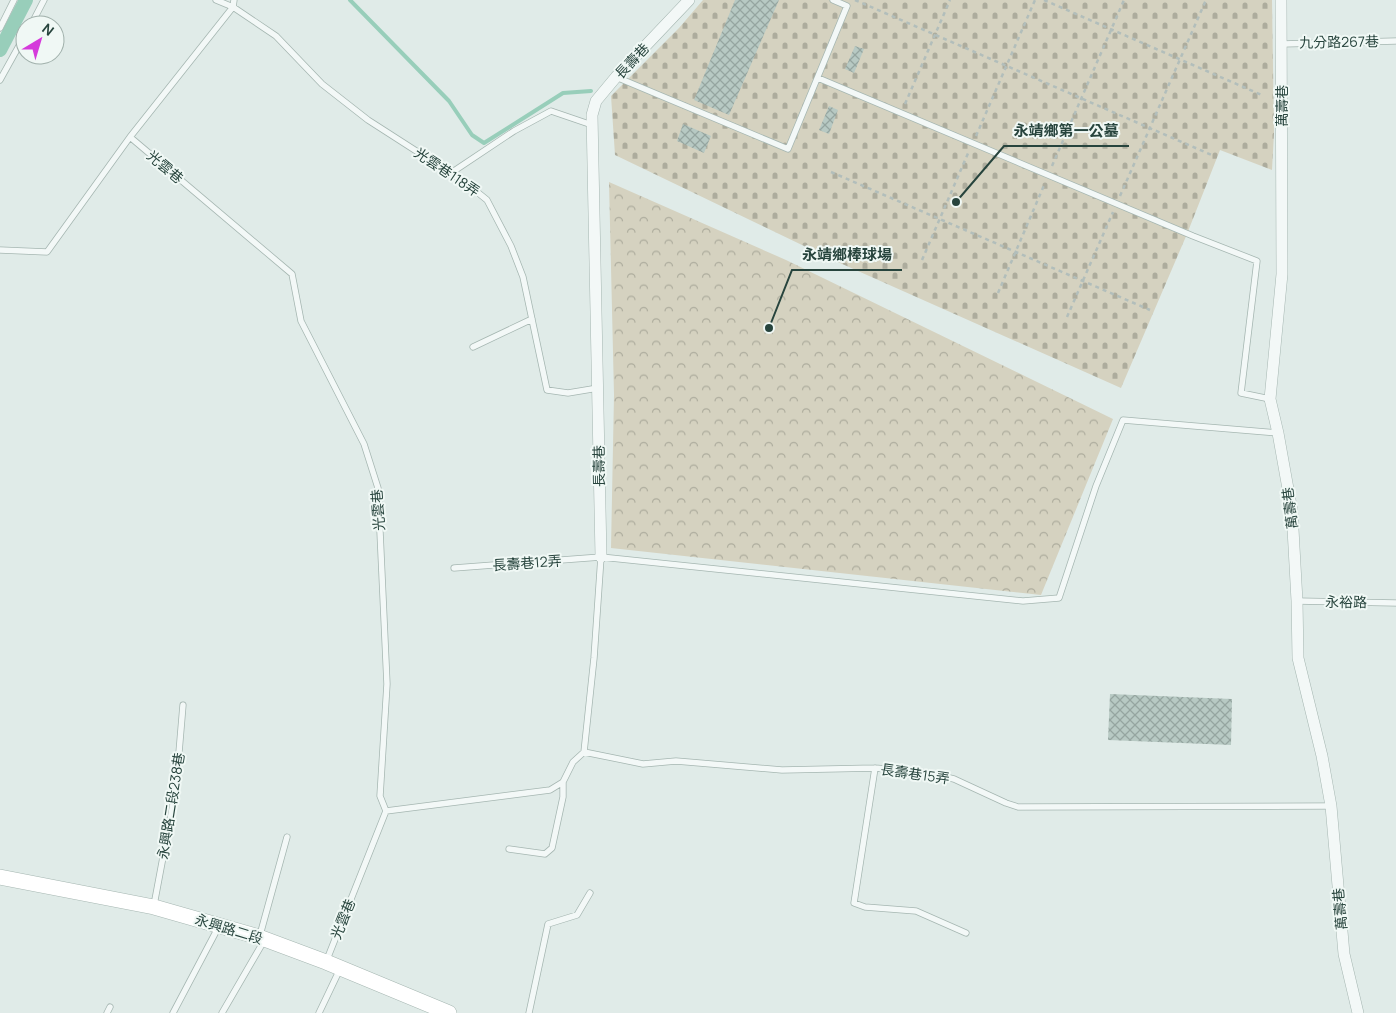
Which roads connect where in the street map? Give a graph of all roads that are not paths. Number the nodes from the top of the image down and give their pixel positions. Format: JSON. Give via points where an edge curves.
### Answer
{"nodes":[{"id":1,"x":14,"y":0,"type":"edge"},
{"id":2,"x":44,"y":0,"type":"edge"},
{"id":3,"x":216,"y":0,"type":"edge"},
{"id":4,"x":234,"y":0,"type":"edge"},
{"id":5,"x":689,"y":0,"type":"edge"},
{"id":6,"x":833,"y":0,"type":"edge"},
{"id":7,"x":1281,"y":0,"type":"edge"},
{"id":8,"x":233,"y":7,"type":"junction"},
{"id":9,"x":36,"y":15,"type":"edge"},
{"id":10,"x":0,"y":28,"type":"edge"},
{"id":11,"x":1396,"y":41,"type":"edge"},
{"id":12,"x":1282,"y":44,"type":"junction"},
{"id":13,"x":15,"y":53,"type":"edge"},
{"id":14,"x":616,"y":77,"type":"junction"},
{"id":15,"x":818,"y":78,"type":"junction"},
{"id":16,"x":0,"y":80,"type":"edge"},
{"id":17,"x":592,"y":125,"type":"junction"},
{"id":18,"x":130,"y":137,"type":"junction"},
{"id":19,"x":452,"y":173,"type":"junction"},
{"id":20,"x":0,"y":250,"type":"edge"},
{"id":21,"x":532,"y":319,"type":"junction"},
{"id":22,"x":472,"y":347,"type":"dead end"},
{"id":23,"x":598,"y":388,"type":"junction"},
{"id":24,"x":1270,"y":399,"type":"junction"},
{"id":25,"x":1278,"y":433,"type":"junction"},
{"id":26,"x":601,"y":557,"type":"junction"},
{"id":27,"x":454,"y":568,"type":"dead end"},
{"id":28,"x":1297,"y":602,"type":"junction"},
{"id":29,"x":1396,"y":603,"type":"edge"},
{"id":30,"x":183,"y":704,"type":"dead end"},
{"id":31,"x":584,"y":752,"type":"junction"},
{"id":32,"x":875,"y":768,"type":"junction"},
{"id":33,"x":563,"y":782,"type":"junction"},
{"id":34,"x":1331,"y":806,"type":"junction"},
{"id":35,"x":386,"y":810,"type":"junction"},
{"id":36,"x":287,"y":837,"type":"dead end"},
{"id":37,"x":508,"y":849,"type":"dead end"},
{"id":38,"x":0,"y":877,"type":"edge"},
{"id":39,"x":590,"y":893,"type":"dead end"},
{"id":40,"x":154,"y":907,"type":"junction"},
{"id":41,"x":219,"y":926,"type":"junction"},
{"id":42,"x":966,"y":933,"type":"dead end"},
{"id":43,"x":262,"y":938,"type":"junction"},
{"id":44,"x":326,"y":962,"type":"junction"},
{"id":45,"x":340,"y":969,"type":"junction"},
{"id":46,"x":110,"y":1007,"type":"dead end"},
{"id":47,"x":107,"y":1013,"type":"edge"},
{"id":48,"x":173,"y":1013,"type":"edge"},
{"id":49,"x":222,"y":1013,"type":"edge"},
{"id":50,"x":319,"y":1013,"type":"edge"},
{"id":51,"x":449,"y":1013,"type":"edge"},
{"id":52,"x":529,"y":1013,"type":"edge"},
{"id":53,"x":1358,"y":1013,"type":"edge"}],
"edges":[{"from":1,"to":10,"type":"lane"},
{"from":2,"to":9,"type":"lane"},
{"from":3,"to":8,"type":"lane","name":"光雲巷118弄"},
{"from":4,"to":8,"type":"lane"},
{"from":5,"to":14,"type":"street","name":"長壽巷"},
{"from":6,"to":15,"type":"lane","via":[[847,6]]},
{"from":7,"to":12,"type":"street","name":"萬壽巷"},
{"from":8,"to":18,"type":"lane"},
{"from":8,"to":19,"type":"lane","name":"光雲巷118弄","via":[[276,36],[322,84],[368,120]]},
{"from":11,"to":12,"type":"lane","name":"九分路267巷"},
{"from":12,"to":24,"type":"street","name":"萬壽巷","via":[[1282,274]]},
{"from":13,"to":16,"type":"lane"},
{"from":14,"to":15,"type":"lane","via":[[788,148]]},
{"from":14,"to":17,"type":"street","name":"長壽巷","via":[[596,101]]},
{"from":15,"to":24,"type":"lane","via":[[1257,261],[1241,393]]},
{"from":17,"to":19,"type":"lane","via":[[551,111],[514,131]]},
{"from":17,"to":23,"type":"street","name":"長壽巷"},
{"from":18,"to":20,"type":"lane","via":[[47,252]]},
{"from":18,"to":35,"type":"lane","name":"光雲巷","via":[[292,274],[301,321],[364,444],[378,488],[387,684],[380,796]]},
{"from":19,"to":21,"type":"lane","name":"光雲巷118弄","via":[[487,200],[523,277]]},
{"from":21,"to":22,"type":"lane"},
{"from":21,"to":23,"type":"lane","name":"光雲巷118弄","via":[[547,390],[568,393]]},
{"from":23,"to":26,"type":"street","name":"長壽巷"},
{"from":24,"to":25,"type":"street","name":"萬壽巷"},
{"from":25,"to":26,"type":"lane","name":"長壽巷12弄","via":[[1123,420],[1096,486],[1059,598],[1023,601]]},
{"from":25,"to":28,"type":"street","name":"萬壽巷","via":[[1292,511]]},
{"from":26,"to":27,"type":"lane","name":"長壽巷12弄"},
{"from":26,"to":31,"type":"lane","name":"長壽巷"},
{"from":28,"to":29,"type":"lane","name":"永裕路"},
{"from":28,"to":34,"type":"street","name":"萬壽巷","via":[[1298,658]]},
{"from":30,"to":40,"type":"lane","name":"永興路二段238巷","via":[[176,788]]},
{"from":31,"to":32,"type":"lane","name":"長壽巷15弄","via":[[643,764],[676,760],[782,770]]},
{"from":31,"to":33,"type":"lane","via":[[573,762]]},
{"from":32,"to":34,"type":"lane","name":"長壽巷15弄","via":[[954,779],[1018,806]]},
{"from":32,"to":42,"type":"lane","via":[[854,904],[865,908],[916,911]]},
{"from":33,"to":35,"type":"lane","via":[[550,790]]},
{"from":33,"to":37,"type":"lane","via":[[552,848],[545,854]]},
{"from":34,"to":53,"type":"street","name":"萬壽巷","via":[[1344,954]]},
{"from":35,"to":44,"type":"lane","name":"光雲巷"},
{"from":36,"to":43,"type":"lane"},
{"from":38,"to":40,"type":"street","name":"永興路二段"},
{"from":39,"to":52,"type":"lane","via":[[577,915],[548,924]]},
{"from":40,"to":41,"type":"street","name":"永興路二段"},
{"from":41,"to":43,"type":"street","name":"永興路二段"},
{"from":41,"to":48,"type":"lane"},
{"from":43,"to":44,"type":"street","name":"永興路二段"},
{"from":43,"to":49,"type":"lane"},
{"from":44,"to":45,"type":"street","name":"永興路二段"},
{"from":45,"to":50,"type":"lane"},
{"from":45,"to":51,"type":"street","name":"永興路二段"},
{"from":46,"to":47,"type":"lane"}]}
